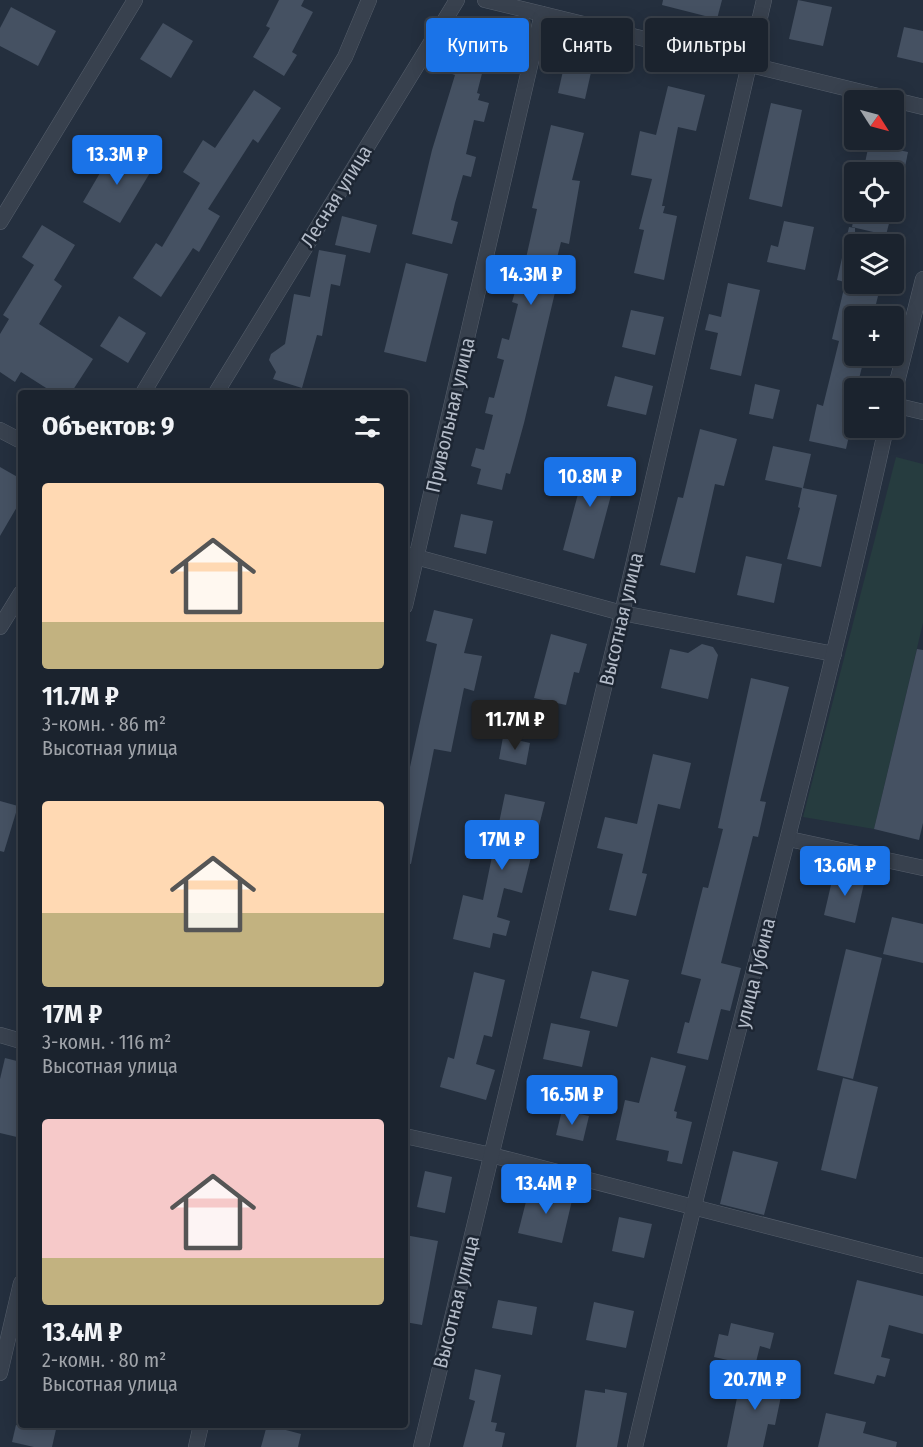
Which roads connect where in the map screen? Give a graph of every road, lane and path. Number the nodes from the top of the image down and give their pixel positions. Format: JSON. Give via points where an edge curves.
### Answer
{"nodes":[{"id":1,"x":135,"y":0,"type":"edge"},
{"id":2,"x":369,"y":0,"type":"edge"},
{"id":3,"x":457,"y":0,"type":"edge"},
{"id":4,"x":485,"y":0,"type":"edge"},
{"id":5,"x":764,"y":0,"type":"edge"},
{"id":6,"x":542,"y":14,"type":"junction"},
{"id":7,"x":760,"y":18,"type":"edge"},
{"id":8,"x":645,"y":39,"type":"edge"},
{"id":9,"x":768,"y":69,"type":"edge"},
{"id":10,"x":747,"y":72,"type":"edge"},
{"id":11,"x":923,"y":107,"type":"edge"},
{"id":12,"x":0,"y":222,"type":"edge"},
{"id":13,"x":923,"y":279,"type":"edge"},
{"id":14,"x":898,"y":378,"type":"edge"},
{"id":15,"x":145,"y":390,"type":"edge"},
{"id":16,"x":218,"y":390,"type":"edge"},
{"id":17,"x":904,"y":407,"type":"edge"},
{"id":18,"x":923,"y":411,"type":"edge"},
{"id":19,"x":0,"y":430,"type":"edge"},
{"id":20,"x":884,"y":438,"type":"edge"},
{"id":21,"x":18,"y":439,"type":"edge"},
{"id":22,"x":411,"y":555,"type":"edge"},
{"id":23,"x":408,"y":580,"type":"edge"},
{"id":24,"x":18,"y":598,"type":"edge"},
{"id":25,"x":622,"y":613,"type":"junction"},
{"id":26,"x":0,"y":627,"type":"edge"},
{"id":27,"x":834,"y":654,"type":"junction"},
{"id":28,"x":789,"y":839,"type":"junction"},
{"id":29,"x":923,"y":868,"type":"edge"},
{"id":30,"x":0,"y":1035,"type":"edge"},
{"id":31,"x":18,"y":1040,"type":"edge"},
{"id":32,"x":408,"y":1137,"type":"edge"},
{"id":33,"x":491,"y":1155,"type":"junction"},
{"id":34,"x":694,"y":1208,"type":"junction"},
{"id":35,"x":923,"y":1266,"type":"edge"},
{"id":36,"x":18,"y":1296,"type":"edge"},
{"id":37,"x":0,"y":1373,"type":"edge"},
{"id":38,"x":200,"y":1428,"type":"edge"},
{"id":39,"x":196,"y":1447,"type":"edge"},
{"id":40,"x":421,"y":1447,"type":"edge"},
{"id":41,"x":635,"y":1447,"type":"edge"}],
"edges":[{"from":1,"to":12,"type":"street"},
{"from":2,"to":15,"type":"street","via":[[345,57]]},
{"from":3,"to":16,"type":"street","name":"Лесная улица"},
{"from":4,"to":6,"type":"street"},
{"from":5,"to":7,"type":"street","name":"Высотная улица"},
{"from":6,"to":8,"type":"street"},
{"from":6,"to":22,"type":"street","name":"Привольная улица"},
{"from":9,"to":11,"type":"street"},
{"from":10,"to":25,"type":"street","name":"Высотная улица"},
{"from":13,"to":14,"type":"street"},
{"from":17,"to":18,"type":"street"},
{"from":19,"to":21,"type":"street"},
{"from":20,"to":27,"type":"street","name":"улица Губина"},
{"from":22,"to":23,"type":"street","name":"Привольная улица"},
{"from":22,"to":25,"type":"street"},
{"from":24,"to":26,"type":"street"},
{"from":25,"to":27,"type":"street"},
{"from":25,"to":33,"type":"street","name":"Высотная улица"},
{"from":27,"to":28,"type":"street","name":"улица Губина"},
{"from":28,"to":29,"type":"street"},
{"from":28,"to":34,"type":"street","name":"улица Губина"},
{"from":30,"to":31,"type":"street"},
{"from":32,"to":33,"type":"street"},
{"from":33,"to":34,"type":"street"},
{"from":33,"to":40,"type":"street","name":"Высотная улица"},
{"from":34,"to":35,"type":"street"},
{"from":34,"to":41,"type":"street","name":"улица Губина"},
{"from":36,"to":37,"type":"street"},
{"from":38,"to":39,"type":"street"}]}
